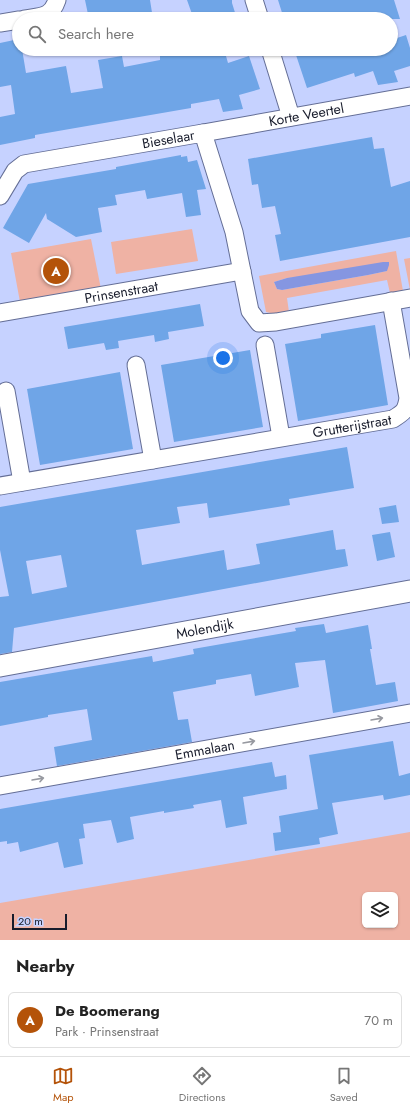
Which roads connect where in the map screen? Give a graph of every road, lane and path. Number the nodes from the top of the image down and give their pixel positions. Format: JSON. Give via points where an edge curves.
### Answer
{"nodes":[{"id":1,"x":58,"y":0,"type":"edge"},
{"id":2,"x":254,"y":0,"type":"edge"},
{"id":3,"x":51,"y":12,"type":"edge"},
{"id":4,"x":258,"y":12,"type":"edge"},
{"id":5,"x":12,"y":21,"type":"edge"},
{"id":6,"x":0,"y":23,"type":"edge"},
{"id":7,"x":272,"y":56,"type":"edge"},
{"id":8,"x":410,"y":96,"type":"edge"},
{"id":9,"x":291,"y":117,"type":"junction"},
{"id":10,"x":203,"y":133,"type":"junction"},
{"id":11,"x":0,"y":196,"type":"edge"},
{"id":12,"x":242,"y":271,"type":"junction"},
{"id":13,"x":410,"y":298,"type":"edge"},
{"id":14,"x":391,"y":301,"type":"junction"},
{"id":15,"x":0,"y":313,"type":"edge"},
{"id":16,"x":265,"y":345,"type":"dead end"},
{"id":17,"x":136,"y":365,"type":"dead end"},
{"id":18,"x":6,"y":391,"type":"dead end"},
{"id":19,"x":282,"y":437,"type":"junction"},
{"id":20,"x":153,"y":460,"type":"junction"},
{"id":21,"x":22,"y":482,"type":"junction"},
{"id":22,"x":0,"y":486,"type":"edge"},
{"id":23,"x":410,"y":590,"type":"edge"},
{"id":24,"x":0,"y":666,"type":"edge"},
{"id":25,"x":410,"y":713,"type":"edge"},
{"id":26,"x":0,"y":786,"type":"edge"}],
"edges":[{"from":1,"to":3,"type":"street"},
{"from":2,"to":4,"type":"street"},
{"from":5,"to":6,"type":"street"},
{"from":7,"to":9,"type":"street"},
{"from":8,"to":9,"type":"street","name":"Korte Veertel"},
{"from":9,"to":10,"type":"street","name":"Korte Veertel"},
{"from":10,"to":11,"type":"street","name":"Bieselaar","via":[[24,164],[15,171]]},
{"from":10,"to":12,"type":"street","name":"Bieselaar","via":[[234,232]]},
{"from":12,"to":14,"type":"street","name":"Bieselaar","via":[[250,310],[260,323]]},
{"from":12,"to":15,"type":"street","name":"Prinsenstraat"},
{"from":13,"to":14,"type":"street"},
{"from":14,"to":19,"type":"street","name":"Grutterijstraat","via":[[408,398],[407,408],[393,419]]},
{"from":16,"to":19,"type":"street"},
{"from":17,"to":20,"type":"street"},
{"from":18,"to":21,"type":"street"},
{"from":19,"to":20,"type":"street","name":"Grutterijstraat"},
{"from":20,"to":21,"type":"street","name":"Grutterijstraat"},
{"from":21,"to":22,"type":"street","name":"Grutterijstraat"},
{"from":23,"to":24,"type":"street","name":"Molendijk"},
{"from":26,"to":25,"type":"street","name":"Emmalaan","one_way":true}]}
